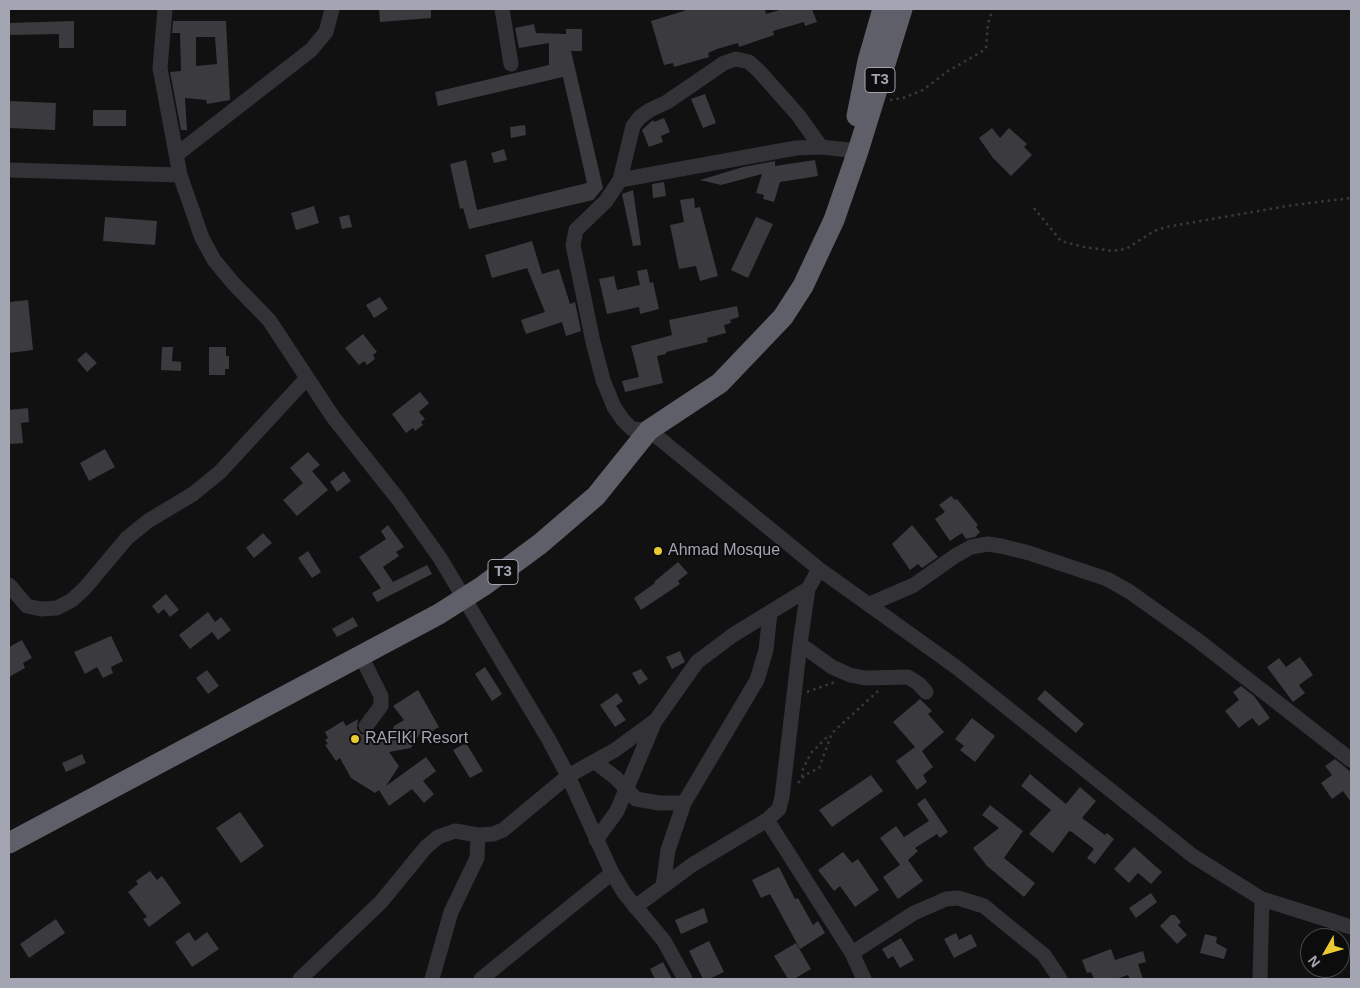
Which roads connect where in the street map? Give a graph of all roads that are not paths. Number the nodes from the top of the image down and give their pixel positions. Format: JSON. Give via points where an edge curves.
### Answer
{"nodes":[{"id":1,"x":165,"y":9,"type":"edge"},
{"id":2,"x":332,"y":9,"type":"edge"},
{"id":3,"x":502,"y":9,"type":"edge"},
{"id":4,"x":883,"y":9,"type":"edge"},
{"id":5,"x":902,"y":9,"type":"edge"},
{"id":6,"x":511,"y":64,"type":"dead end"},
{"id":7,"x":821,"y":147,"type":"junction"},
{"id":8,"x":858,"y":151,"type":"junction"},
{"id":9,"x":176,"y":155,"type":"junction"},
{"id":10,"x":9,"y":170,"type":"edge"},
{"id":11,"x":180,"y":175,"type":"junction"},
{"id":12,"x":620,"y":180,"type":"junction"},
{"id":13,"x":306,"y":379,"type":"junction"},
{"id":14,"x":649,"y":430,"type":"junction"},
{"id":15,"x":819,"y":569,"type":"junction"},
{"id":16,"x":9,"y":585,"type":"edge"},
{"id":17,"x":808,"y":590,"type":"junction"},
{"id":18,"x":464,"y":598,"type":"junction"},
{"id":19,"x":870,"y":604,"type":"junction"},
{"id":20,"x":770,"y":613,"type":"junction"},
{"id":21,"x":800,"y":644,"type":"junction"},
{"id":22,"x":360,"y":654,"type":"junction"},
{"id":23,"x":926,"y":692,"type":"dead end"},
{"id":24,"x":656,"y":720,"type":"junction"},
{"id":25,"x":366,"y":726,"type":"dead end"},
{"id":26,"x":1351,"y":760,"type":"edge"},
{"id":27,"x":595,"y":762,"type":"junction"},
{"id":28,"x":568,"y":776,"type":"junction"},
{"id":29,"x":627,"y":791,"type":"junction"},
{"id":30,"x":684,"y":803,"type":"junction"},
{"id":31,"x":767,"y":820,"type":"junction"},
{"id":32,"x":478,"y":834,"type":"junction"},
{"id":33,"x":596,"y":840,"type":"junction"},
{"id":34,"x":9,"y":843,"type":"edge"},
{"id":35,"x":612,"y":873,"type":"junction"},
{"id":36,"x":663,"y":886,"type":"junction"},
{"id":37,"x":1262,"y":899,"type":"junction"},
{"id":38,"x":635,"y":907,"type":"junction"},
{"id":39,"x":1351,"y":927,"type":"edge"},
{"id":40,"x":852,"y":953,"type":"junction"},
{"id":41,"x":300,"y":979,"type":"edge"},
{"id":42,"x":432,"y":979,"type":"edge"},
{"id":43,"x":481,"y":979,"type":"edge"},
{"id":44,"x":685,"y":979,"type":"edge"},
{"id":45,"x":864,"y":979,"type":"edge"},
{"id":46,"x":1060,"y":979,"type":"edge"},
{"id":47,"x":1260,"y":979,"type":"edge"}],
"edges":[{"from":1,"to":9,"type":"street","via":[[160,68]]},
{"from":2,"to":9,"type":"street","via":[[326,32],[311,50]]},
{"from":3,"to":6,"type":"street"},
{"from":4,"to":8,"type":"highway","number":"T3","via":[[860,97]]},
{"from":5,"to":8,"type":"highway","number":"T3"},
{"from":7,"to":8,"type":"street"},
{"from":7,"to":12,"type":"street","via":[[796,148]]},
{"from":7,"to":12,"type":"street","via":[[760,71],[749,62],[736,59],[724,63],[640,117],[629,138],[626,164]]},
{"from":8,"to":14,"type":"highway","number":"T3","via":[[834,220],[803,286],[783,317],[720,383]]},
{"from":9,"to":11,"type":"street"},
{"from":10,"to":11,"type":"street"},
{"from":11,"to":13,"type":"street","via":[[202,238],[214,260],[269,320]]},
{"from":12,"to":14,"type":"street","via":[[606,201],[576,230],[573,245],[592,342],[608,393],[614,407],[632,429]]},
{"from":13,"to":16,"type":"street","via":[[220,472],[194,494],[148,521],[127,538],[72,600],[57,608],[27,606]]},
{"from":13,"to":18,"type":"street","via":[[398,499]]},
{"from":14,"to":15,"type":"street"},
{"from":14,"to":18,"type":"highway","number":"T3","via":[[596,496],[522,558]]},
{"from":15,"to":17,"type":"street"},
{"from":15,"to":19,"type":"street"},
{"from":17,"to":20,"type":"street"},
{"from":17,"to":21,"type":"street"},
{"from":18,"to":22,"type":"highway","number":"T3"},
{"from":18,"to":28,"type":"street"},
{"from":19,"to":26,"type":"street","via":[[914,585],[971,547],[988,544],[1029,553],[1107,579],[1130,592],[1196,639]]},
{"from":19,"to":37,"type":"street","via":[[956,667],[1162,833]]},
{"from":20,"to":24,"type":"street","via":[[697,662]]},
{"from":20,"to":30,"type":"street","via":[[766,650],[757,680]]},
{"from":21,"to":23,"type":"street","via":[[832,667],[850,674],[865,678],[908,677]]},
{"from":21,"to":31,"type":"street","via":[[782,797],[779,808]]},
{"from":22,"to":25,"type":"street","via":[[381,696],[381,706]]},
{"from":22,"to":34,"type":"highway","number":"T3"},
{"from":24,"to":27,"type":"street"},
{"from":24,"to":29,"type":"street"},
{"from":27,"to":28,"type":"street"},
{"from":27,"to":29,"type":"street"},
{"from":28,"to":32,"type":"street","via":[[503,830]]},
{"from":28,"to":33,"type":"street"},
{"from":29,"to":30,"type":"street","via":[[642,801]]},
{"from":29,"to":33,"type":"street"},
{"from":30,"to":36,"type":"street","via":[[668,850]]},
{"from":31,"to":36,"type":"street"},
{"from":31,"to":40,"type":"street"},
{"from":32,"to":41,"type":"street","via":[[454,831],[438,837],[381,902]]},
{"from":32,"to":42,"type":"street","via":[[477,858],[451,912]]},
{"from":33,"to":35,"type":"street"},
{"from":35,"to":38,"type":"street"},
{"from":35,"to":43,"type":"street"},
{"from":36,"to":38,"type":"street"},
{"from":37,"to":39,"type":"street"},
{"from":37,"to":47,"type":"street"},
{"from":38,"to":44,"type":"street","via":[[664,941]]},
{"from":40,"to":45,"type":"street"},
{"from":40,"to":46,"type":"street","via":[[914,913],[946,899],[958,898],[984,906],[1044,956]]}]}
